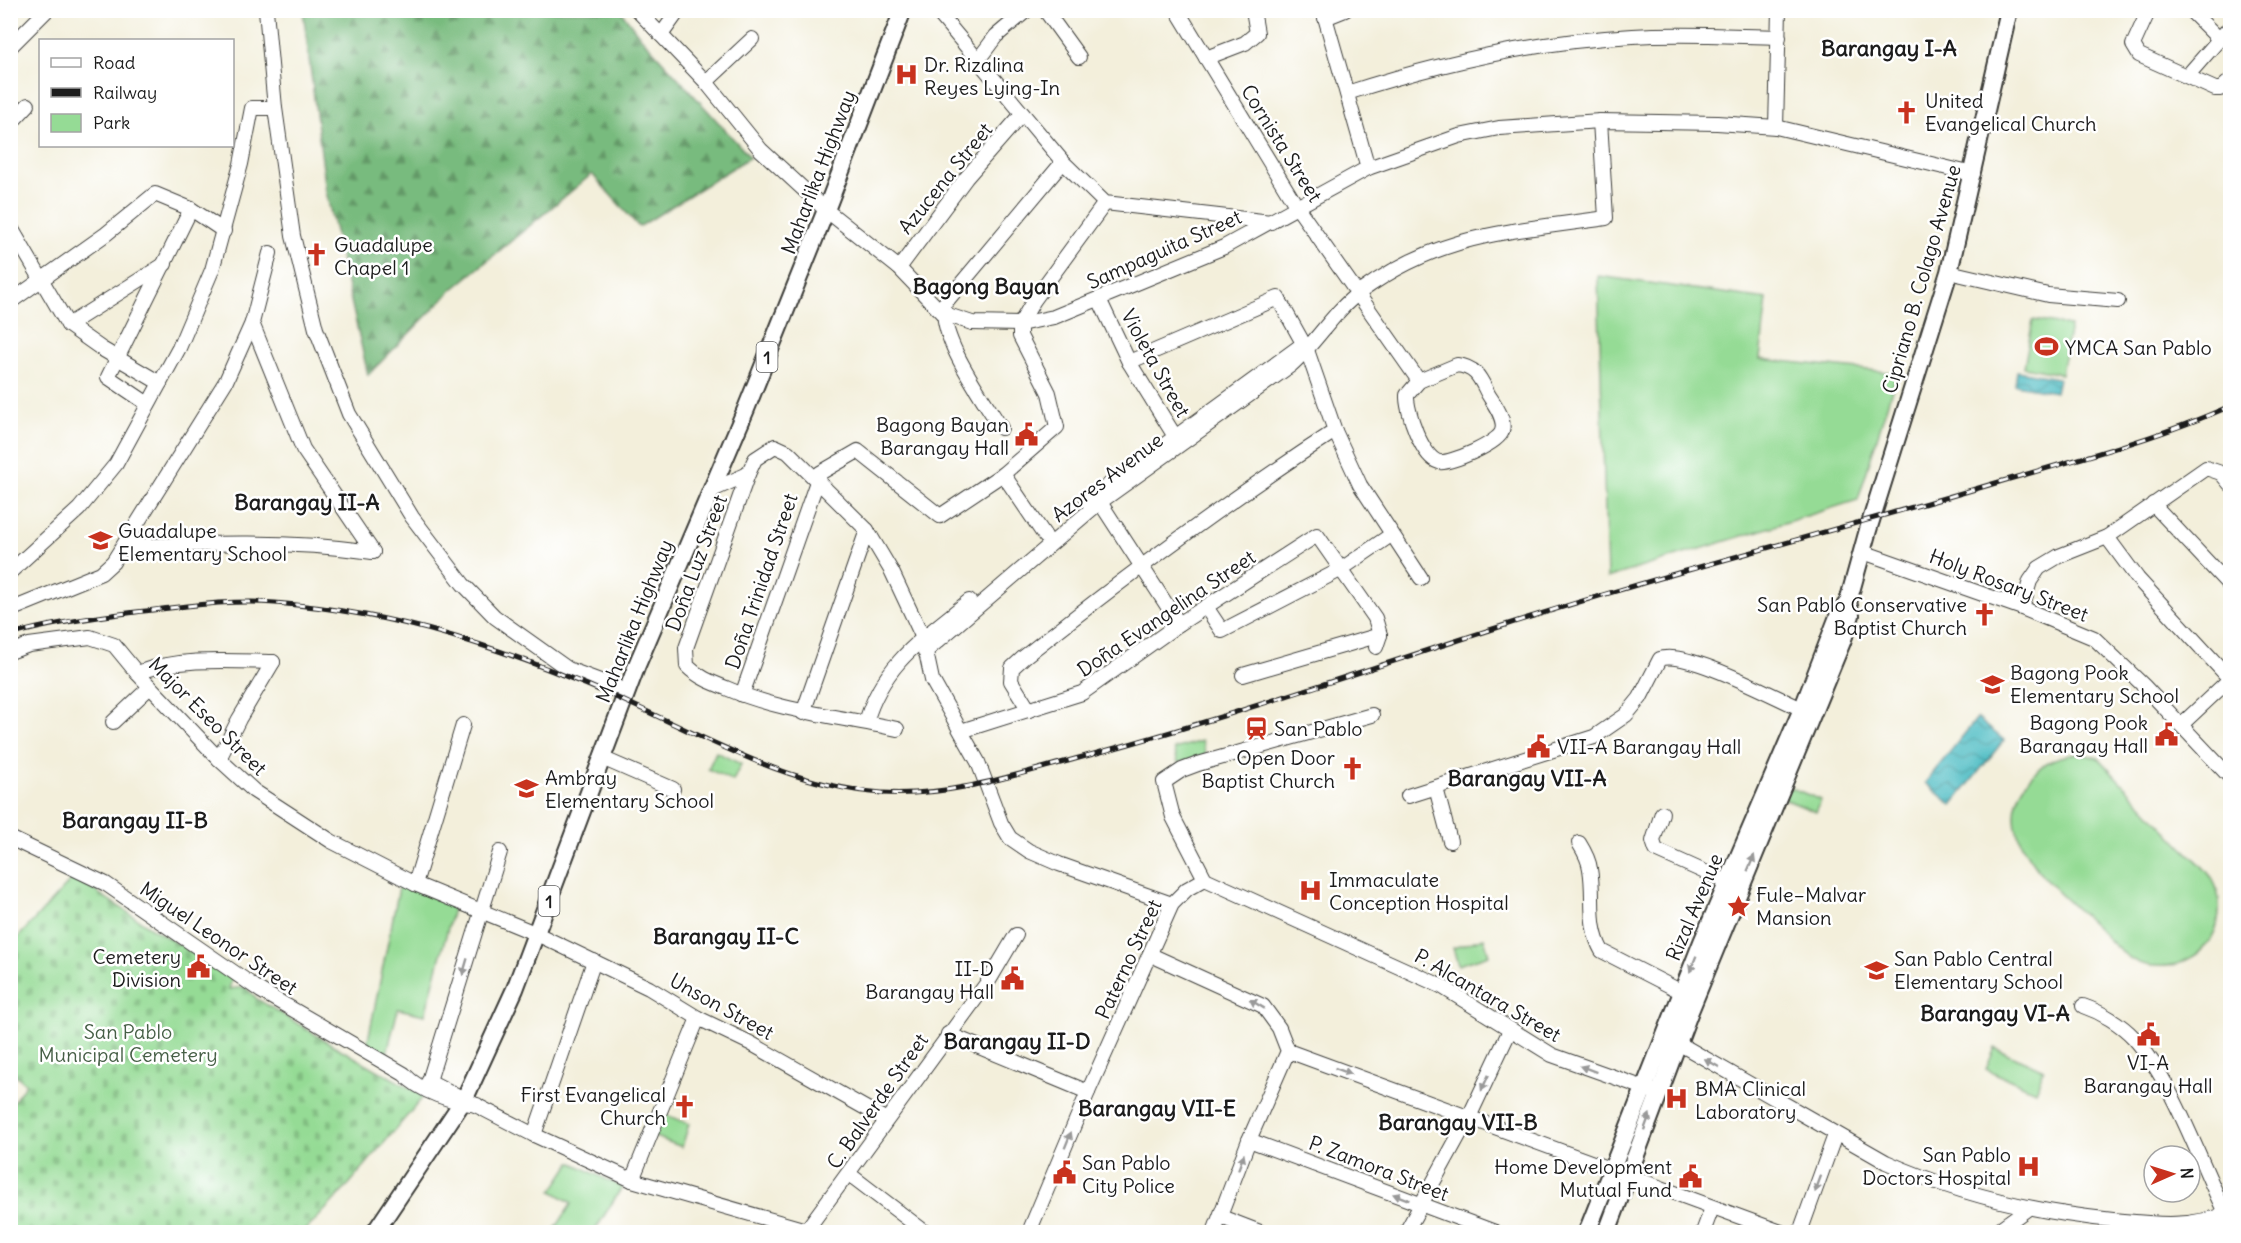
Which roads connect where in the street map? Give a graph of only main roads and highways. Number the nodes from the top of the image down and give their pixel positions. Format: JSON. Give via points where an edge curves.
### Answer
{"nodes":[{"id":1,"x":903,"y":10,"type":"edge"},
{"id":2,"x":2009,"y":10,"type":"edge"},
{"id":3,"x":1872,"y":520,"type":"joint"},
{"id":4,"x":1708,"y":945,"type":"junction"},
{"id":5,"x":1671,"y":1039,"type":"junction"},
{"id":6,"x":1650,"y":1090,"type":"junction"},
{"id":7,"x":375,"y":1233,"type":"edge"},
{"id":8,"x":1587,"y":1233,"type":"edge"},
{"id":9,"x":1607,"y":1233,"type":"edge"}],
"edges":[{"from":1,"to":7,"type":"main road","name":"Maharlika Highway","number":"1","via":[[740,424],[627,691],[537,934],[468,1102]]},
{"from":2,"to":3,"type":"main road","name":"Cipriano B. Colago Avenue","via":[[1949,272]]},
{"from":3,"to":4,"type":"main road","name":"Rizal Avenue","via":[[1848,602],[1839,614],[1809,708]]},
{"from":4,"to":5,"type":"main road","name":"Rizal Avenue"},
{"from":4,"to":5,"type":"main road","name":"Rizal Avenue","one_way":true,"via":[[1682,992]]},
{"from":5,"to":6,"type":"main road","name":"Rizal Avenue"},
{"from":6,"to":8,"type":"main road","name":"Rizal Avenue","via":[[1611,1171]]},
{"from":9,"to":6,"type":"main road","name":"Rizal Avenue","one_way":true,"via":[[1627,1177]]}]}
